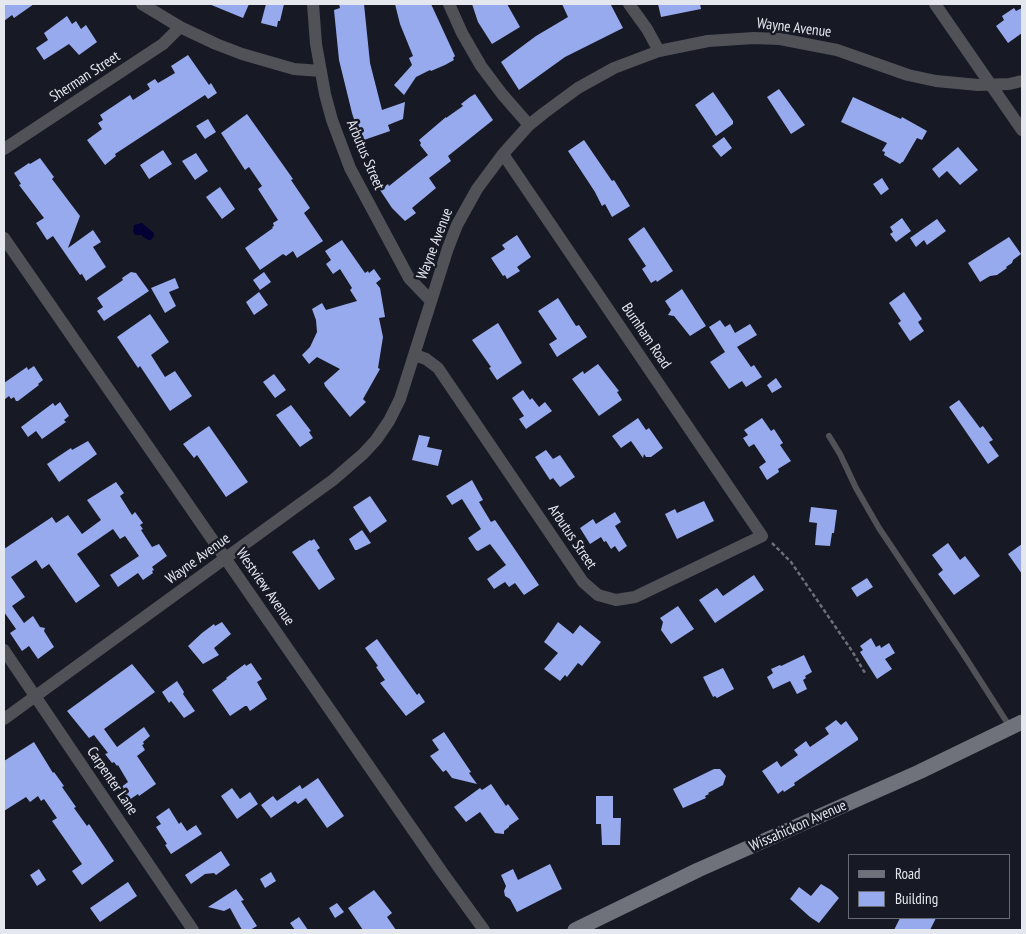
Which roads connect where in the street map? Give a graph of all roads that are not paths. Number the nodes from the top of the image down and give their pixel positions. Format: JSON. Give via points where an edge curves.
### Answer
{"nodes":[{"id":1,"x":142,"y":4,"type":"edge"},
{"id":2,"x":313,"y":4,"type":"edge"},
{"id":3,"x":449,"y":4,"type":"edge"},
{"id":4,"x":629,"y":4,"type":"edge"},
{"id":5,"x":935,"y":4,"type":"edge"},
{"id":6,"x":180,"y":27,"type":"junction"},
{"id":7,"x":659,"y":51,"type":"junction"},
{"id":8,"x":320,"y":71,"type":"junction"},
{"id":9,"x":1022,"y":81,"type":"edge"},
{"id":10,"x":991,"y":84,"type":"junction"},
{"id":11,"x":529,"y":126,"type":"junction"},
{"id":12,"x":1022,"y":130,"type":"edge"},
{"id":13,"x":4,"y":149,"type":"edge"},
{"id":14,"x":503,"y":154,"type":"junction"},
{"id":15,"x":4,"y":238,"type":"edge"},
{"id":16,"x":431,"y":301,"type":"junction"},
{"id":17,"x":415,"y":355,"type":"junction"},
{"id":18,"x":829,"y":436,"type":"dead end"},
{"id":19,"x":762,"y":536,"type":"joint"},
{"id":20,"x":226,"y":559,"type":"junction"},
{"id":21,"x":4,"y":650,"type":"edge"},
{"id":22,"x":36,"y":697,"type":"junction"},
{"id":23,"x":4,"y":719,"type":"edge"},
{"id":24,"x":1016,"y":725,"type":"edge"},
{"id":25,"x":193,"y":930,"type":"edge"},
{"id":26,"x":484,"y":930,"type":"edge"},
{"id":27,"x":575,"y":930,"type":"edge"}],
"edges":[{"from":1,"to":6,"type":"street"},
{"from":2,"to":8,"type":"street","name":"Arbutus Street"},
{"from":3,"to":11,"type":"street","via":[[481,66]]},
{"from":4,"to":7,"type":"street"},
{"from":5,"to":10,"type":"street"},
{"from":6,"to":8,"type":"street","via":[[266,62],[304,71]]},
{"from":6,"to":13,"type":"street","name":"Sherman Street","via":[[163,44]]},
{"from":7,"to":10,"type":"street","name":"Wayne Avenue","via":[[732,38],[780,39],[837,50],[926,79]]},
{"from":7,"to":11,"type":"street","name":"Wayne Avenue","via":[[586,83]]},
{"from":8,"to":16,"type":"street","name":"Arbutus Street","via":[[332,120],[350,168],[409,278]]},
{"from":9,"to":10,"type":"street","name":"Wayne Avenue"},
{"from":10,"to":12,"type":"street"},
{"from":11,"to":14,"type":"street","name":"Wayne Avenue"},
{"from":14,"to":16,"type":"street","name":"Wayne Avenue","via":[[477,189],[457,225]]},
{"from":14,"to":19,"type":"street","name":"Burnham Road"},
{"from":15,"to":20,"type":"street","name":"Westview Avenue"},
{"from":16,"to":17,"type":"street","name":"Wayne Avenue"},
{"from":17,"to":19,"type":"street","name":"Arbutus Street","via":[[438,368],[583,582],[598,595],[616,600],[635,597]]},
{"from":17,"to":20,"type":"street","name":"Wayne Avenue","via":[[400,398],[376,440],[350,468]]},
{"from":18,"to":24,"type":"lane","via":[[879,528],[962,652]]},
{"from":20,"to":22,"type":"street","name":"Wayne Avenue"},
{"from":20,"to":26,"type":"street","name":"Westview Avenue"},
{"from":21,"to":22,"type":"street","name":"Carpenter Lane"},
{"from":22,"to":23,"type":"street","name":"Wayne Avenue"},
{"from":22,"to":25,"type":"street","name":"Carpenter Lane"},
{"from":24,"to":27,"type":"street","name":"Wissahickon Avenue","via":[[698,870]]}]}
